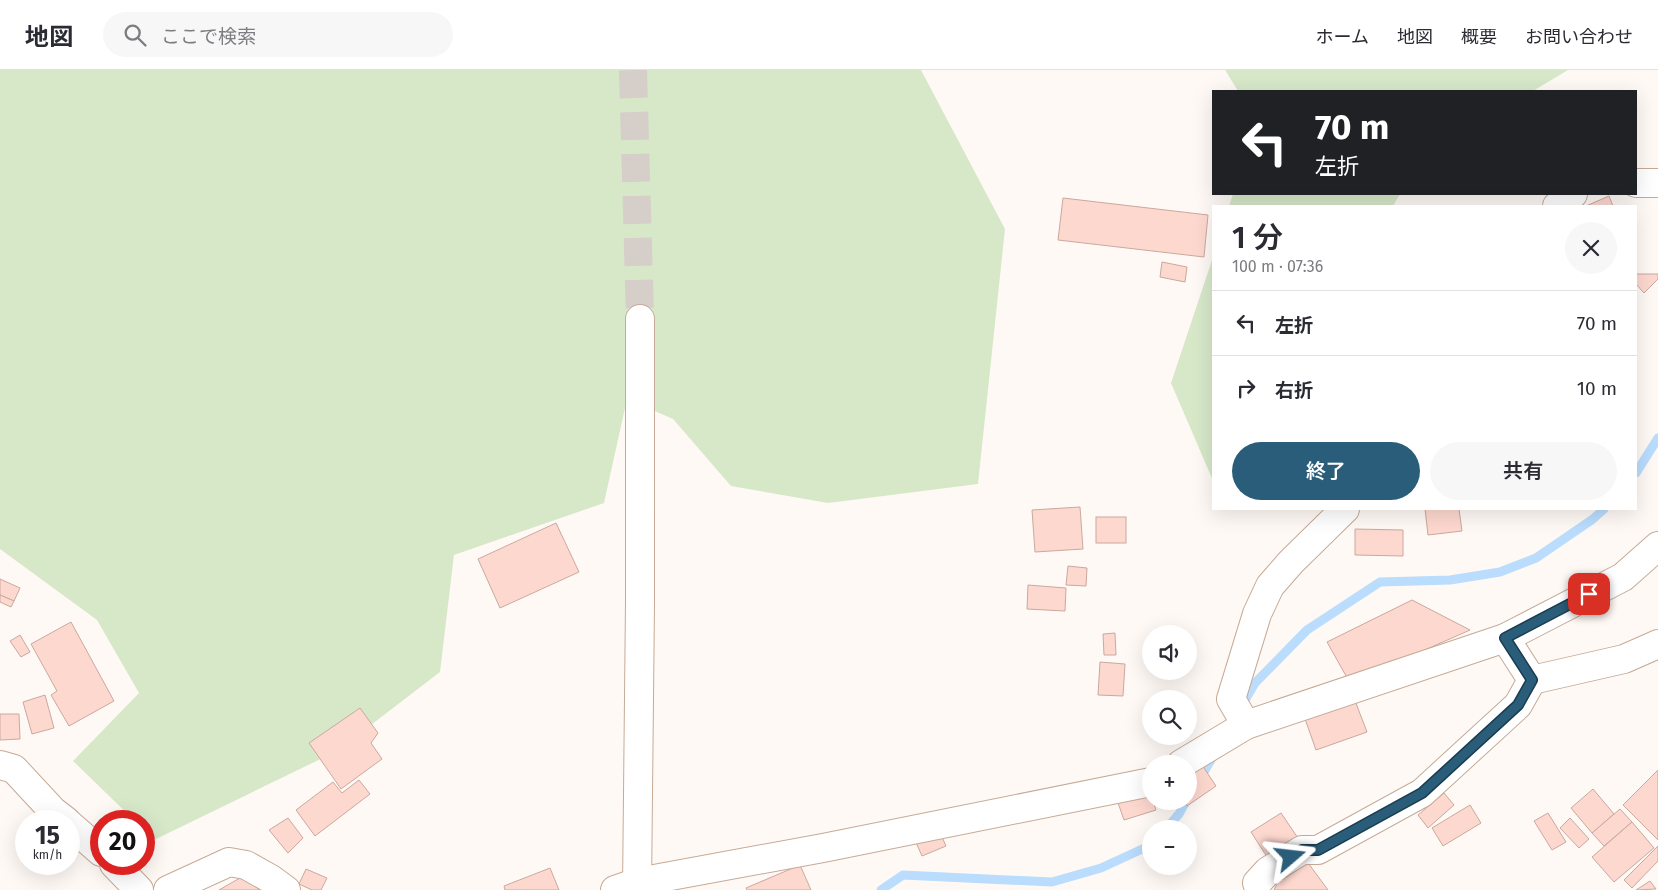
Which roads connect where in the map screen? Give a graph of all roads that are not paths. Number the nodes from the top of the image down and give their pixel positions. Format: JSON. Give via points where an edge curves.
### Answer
{"nodes":[{"id":1,"x":1637,"y":182,"type":"edge"},
{"id":2,"x":1658,"y":183,"type":"edge"},
{"id":3,"x":1572,"y":195,"type":"edge"},
{"id":4,"x":1558,"y":205,"type":"edge"},
{"id":5,"x":640,"y":319,"type":"tunnel mouth"},
{"id":6,"x":1344,"y":510,"type":"edge"},
{"id":7,"x":1658,"y":546,"type":"edge"},
{"id":8,"x":1505,"y":638,"type":"junction"},
{"id":9,"x":1658,"y":644,"type":"edge"},
{"id":10,"x":1532,"y":680,"type":"junction"},
{"id":11,"x":1246,"y":725,"type":"junction"},
{"id":12,"x":1196,"y":755,"type":"edge"},
{"id":13,"x":0,"y":765,"type":"edge"},
{"id":14,"x":1142,"y":784,"type":"edge"},
{"id":15,"x":52,"y":810,"type":"edge"},
{"id":16,"x":80,"y":834,"type":"edge"},
{"id":17,"x":90,"y":842,"type":"edge"},
{"id":18,"x":125,"y":875,"type":"edge"},
{"id":19,"x":1257,"y":883,"type":"dead end"},
{"id":20,"x":630,"y":887,"type":"edge"},
{"id":21,"x":139,"y":890,"type":"edge"},
{"id":22,"x":168,"y":890,"type":"edge"},
{"id":23,"x":286,"y":890,"type":"edge"}],
"edges":[{"from":1,"to":2,"type":"street"},
{"from":3,"to":4,"type":"street"},
{"from":5,"to":20,"type":"street"},
{"from":6,"to":11,"type":"street","via":[[1291,562],[1270,586],[1263,600],[1231,699]]},
{"from":7,"to":8,"type":"street","via":[[1623,577]]},
{"from":8,"to":10,"type":"street"},
{"from":8,"to":11,"type":"street"},
{"from":9,"to":10,"type":"street","via":[[1624,658]]},
{"from":10,"to":19,"type":"street","via":[[1518,705],[1422,793],[1318,850],[1302,850],[1268,871]]},
{"from":11,"to":12,"type":"street"},
{"from":13,"to":15,"type":"street","via":[[14,769]]},
{"from":14,"to":20,"type":"street"},
{"from":16,"to":17,"type":"street"},
{"from":18,"to":21,"type":"street"},
{"from":22,"to":23,"type":"street","via":[[229,862],[246,865]]}]}
